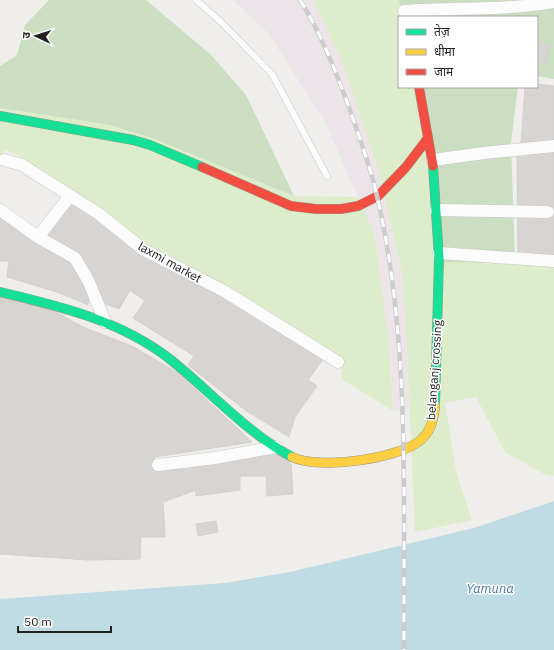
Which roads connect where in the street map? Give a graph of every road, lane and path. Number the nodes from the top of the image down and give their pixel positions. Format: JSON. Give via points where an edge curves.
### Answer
{"nodes":[{"id":1,"x":196,"y":0,"type":"edge"},
{"id":2,"x":554,"y":2,"type":"edge"},
{"id":3,"x":404,"y":9,"type":"edge"},
{"id":4,"x":419,"y":88,"type":"edge"},
{"id":5,"x":0,"y":116,"type":"edge"},
{"id":6,"x":428,"y":138,"type":"junction"},
{"id":7,"x":554,"y":146,"type":"edge"},
{"id":8,"x":4,"y":160,"type":"dead end"},
{"id":9,"x":433,"y":160,"type":"junction"},
{"id":10,"x":327,"y":176,"type":"dead end"},
{"id":11,"x":70,"y":196,"type":"junction"},
{"id":12,"x":0,"y":210,"type":"edge"},
{"id":13,"x":436,"y":210,"type":"junction"},
{"id":14,"x":548,"y":212,"type":"dead end"},
{"id":15,"x":38,"y":237,"type":"junction"},
{"id":16,"x":439,"y":253,"type":"junction"},
{"id":17,"x":554,"y":261,"type":"edge"},
{"id":18,"x":0,"y":292,"type":"edge"},
{"id":19,"x":105,"y":322,"type":"junction"},
{"id":20,"x":338,"y":362,"type":"dead end"},
{"id":21,"x":276,"y":447,"type":"junction"},
{"id":22,"x":158,"y":465,"type":"dead end"}],
"edges":[{"from":1,"to":10,"type":"lane","via":[[272,74]]},
{"from":2,"to":3,"type":"street","via":[[503,8]]},
{"from":4,"to":6,"type":"street","name":"belanganj crossing"},
{"from":5,"to":6,"type":"street","via":[[150,145],[291,206],[316,209],[360,206],[377,195],[410,165]]},
{"from":6,"to":9,"type":"street","name":"belanganj crossing"},
{"from":7,"to":9,"type":"street"},
{"from":8,"to":11,"type":"street","name":"laxmi market","via":[[22,165]]},
{"from":9,"to":13,"type":"street","name":"belanganj crossing"},
{"from":11,"to":15,"type":"street"},
{"from":11,"to":20,"type":"street","name":"laxmi market","via":[[99,214],[144,250],[224,291]]},
{"from":12,"to":15,"type":"street"},
{"from":13,"to":14,"type":"street"},
{"from":13,"to":16,"type":"street","name":"belanganj crossing"},
{"from":15,"to":19,"type":"street","via":[[75,258],[89,282]]},
{"from":16,"to":17,"type":"street"},
{"from":16,"to":21,"type":"street","name":"belanganj crossing","via":[[434,418],[422,440],[386,456],[328,465],[298,460]]},
{"from":18,"to":19,"type":"street","name":"belanganj crossing"},
{"from":19,"to":21,"type":"street","name":"belanganj crossing","via":[[135,336],[166,357],[248,428]]},
{"from":21,"to":22,"type":"street"}]}
